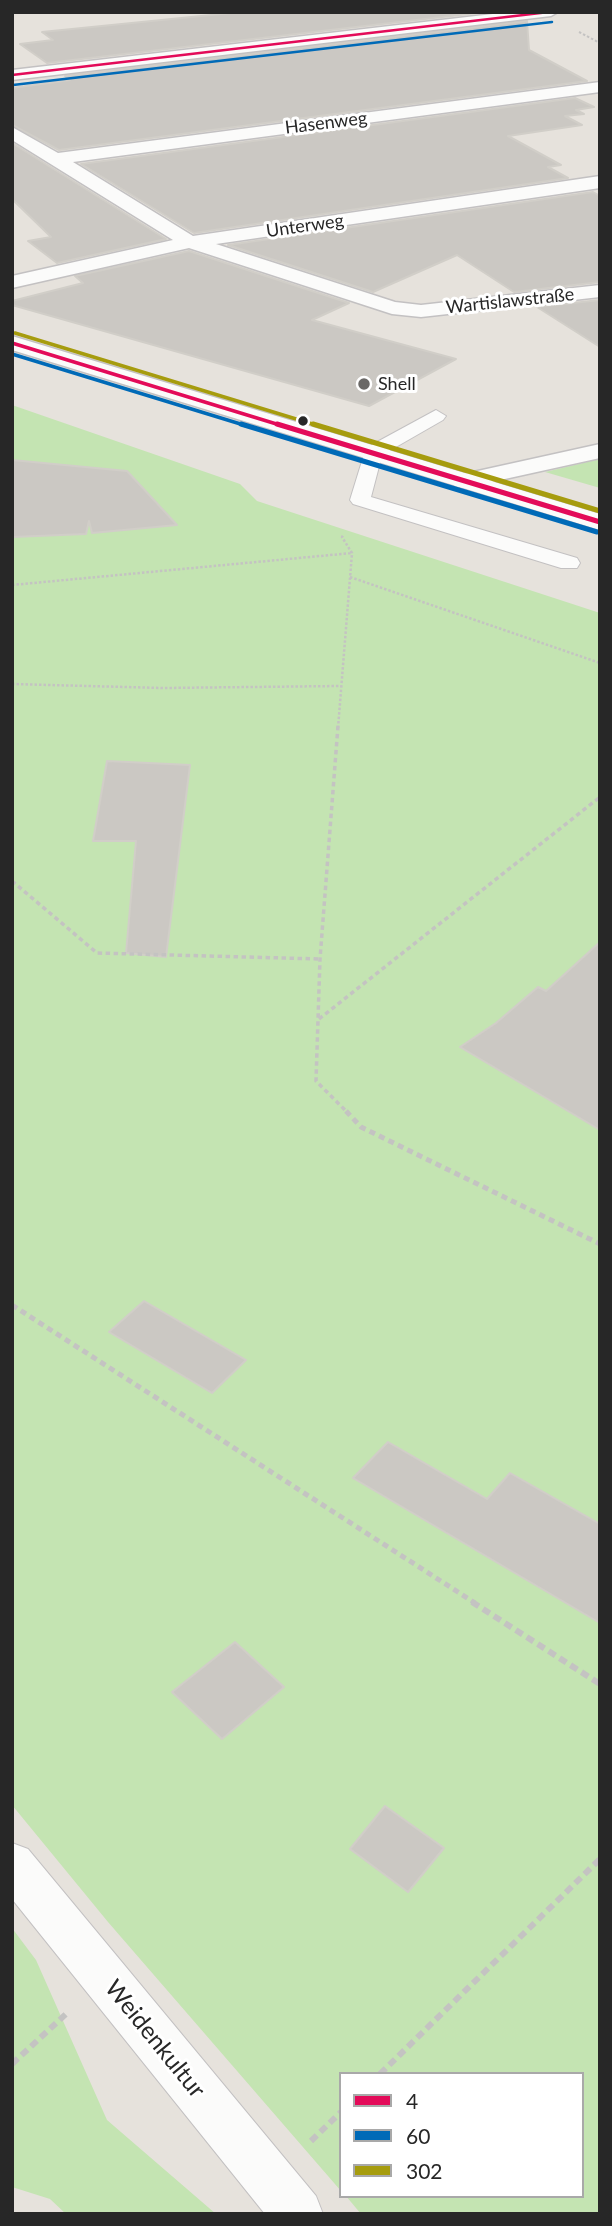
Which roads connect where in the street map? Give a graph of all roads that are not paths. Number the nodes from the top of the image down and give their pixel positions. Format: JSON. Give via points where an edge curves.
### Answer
{"nodes":[{"id":1,"x":551,"y":12,"type":"edge"},
{"id":2,"x":12,"y":75,"type":"edge"},
{"id":3,"x":600,"y":87,"type":"edge"},
{"id":4,"x":12,"y":132,"type":"edge"},
{"id":5,"x":53,"y":159,"type":"junction"},
{"id":6,"x":600,"y":182,"type":"edge"},
{"id":7,"x":190,"y":242,"type":"junction"},
{"id":8,"x":12,"y":282,"type":"edge"},
{"id":9,"x":600,"y":291,"type":"edge"},
{"id":10,"x":12,"y":343,"type":"edge"},
{"id":11,"x":436,"y":416,"type":"dead end"},
{"id":12,"x":600,"y":451,"type":"edge"},
{"id":13,"x":373,"y":452,"type":"junction"},
{"id":14,"x":464,"y":481,"type":"junction"},
{"id":15,"x":600,"y":522,"type":"edge"},
{"id":16,"x":569,"y":564,"type":"dead end"},
{"id":17,"x":12,"y":1864,"type":"edge"},
{"id":18,"x":298,"y":2214,"type":"edge"}],
"edges":[{"from":1,"to":2,"type":"street"},
{"from":3,"to":5,"type":"street","name":"Hasenweg"},
{"from":4,"to":5,"type":"street","name":"Wartislawstraße"},
{"from":5,"to":7,"type":"street","name":"Wartislawstraße"},
{"from":6,"to":7,"type":"street","name":"Unterweg"},
{"from":7,"to":8,"type":"street","name":"Unterweg"},
{"from":7,"to":9,"type":"street","name":"Wartislawstraße","via":[[392,309],[421,311]]},
{"from":10,"to":13,"type":"street"},
{"from":11,"to":13,"type":"lane"},
{"from":12,"to":14,"type":"street"},
{"from":13,"to":14,"type":"street"},
{"from":13,"to":16,"type":"lane","via":[[360,500]]},
{"from":14,"to":15,"type":"street"},
{"from":17,"to":18,"type":"lane","name":"Weidenkultur"}]}
